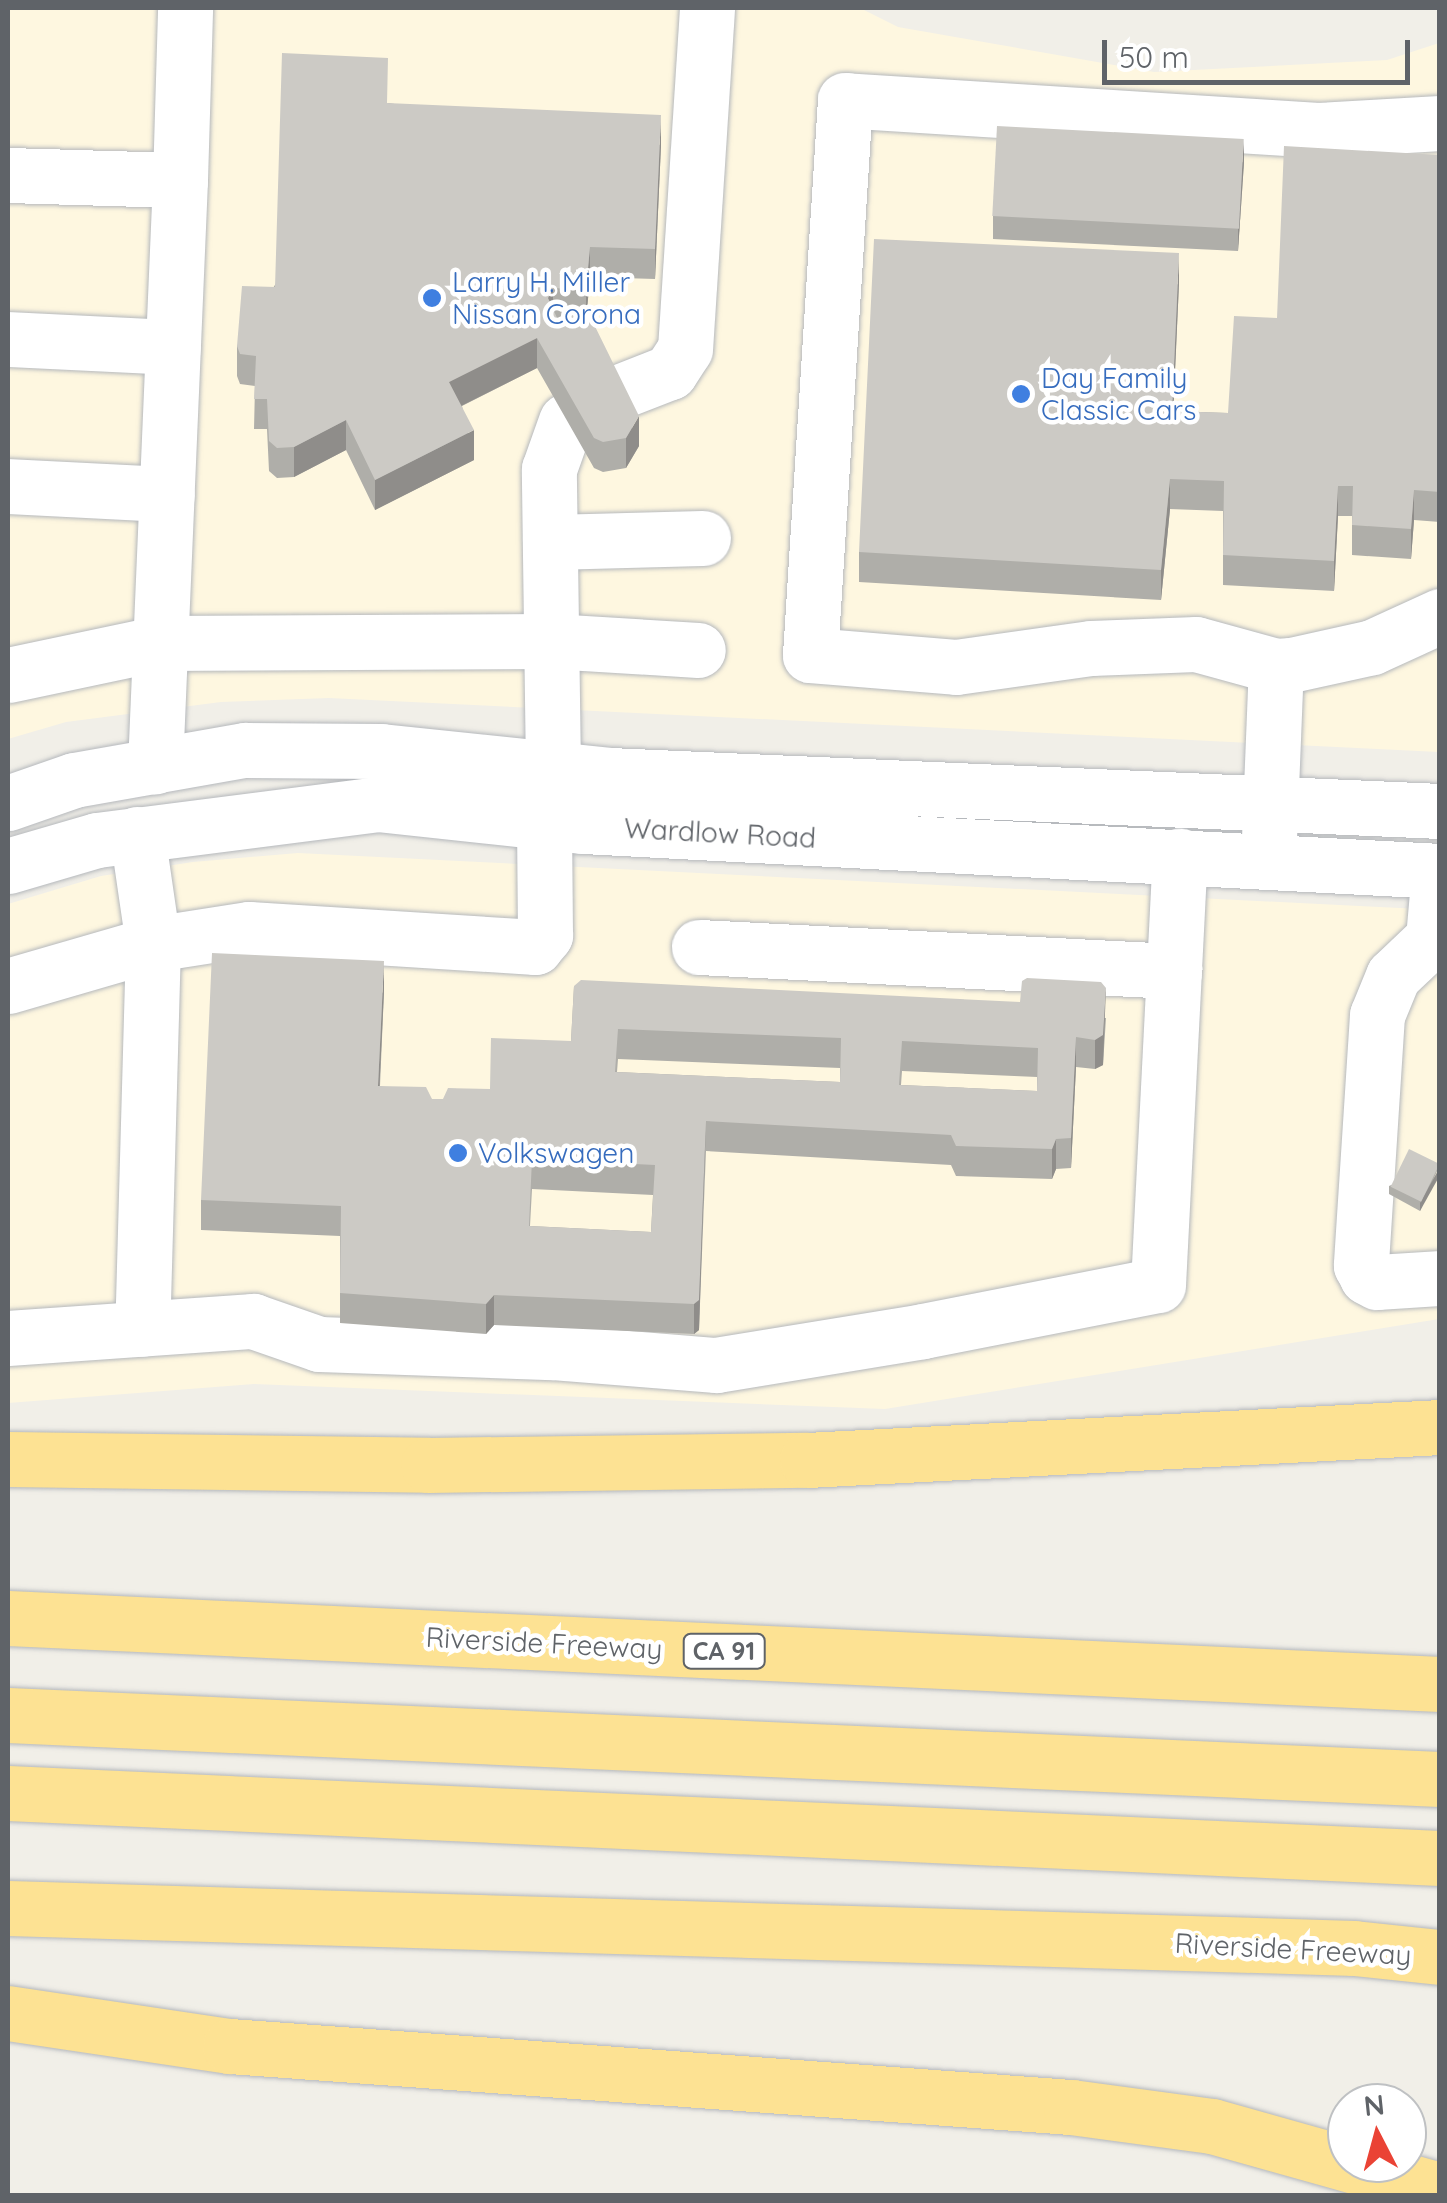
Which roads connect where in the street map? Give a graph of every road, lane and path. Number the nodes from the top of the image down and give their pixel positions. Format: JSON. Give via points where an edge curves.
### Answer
{"nodes":[{"id":1,"x":185,"y":8,"type":"edge"},
{"id":2,"x":707,"y":8,"type":"edge"},
{"id":3,"x":1440,"y":123,"type":"edge"},
{"id":4,"x":8,"y":175,"type":"edge"},
{"id":5,"x":180,"y":180,"type":"junction"},
{"id":6,"x":8,"y":338,"type":"edge"},
{"id":7,"x":173,"y":347,"type":"junction"},
{"id":8,"x":616,"y":393,"type":"edge"},
{"id":9,"x":566,"y":421,"type":"edge"},
{"id":10,"x":8,"y":486,"type":"edge"},
{"id":11,"x":166,"y":494,"type":"junction"},
{"id":12,"x":703,"y":538,"type":"dead end"},
{"id":13,"x":550,"y":542,"type":"junction"},
{"id":14,"x":1440,"y":616,"type":"edge"},
{"id":15,"x":552,"y":642,"type":"junction"},
{"id":16,"x":160,"y":643,"type":"junction"},
{"id":17,"x":698,"y":650,"type":"dead end"},
{"id":18,"x":1276,"y":666,"type":"junction"},
{"id":19,"x":8,"y":675,"type":"edge"},
{"id":20,"x":155,"y":766,"type":"junction"},
{"id":21,"x":548,"y":796,"type":"junction"},
{"id":22,"x":8,"y":803,"type":"edge"},
{"id":23,"x":1270,"y":804,"type":"junction"},
{"id":24,"x":1440,"y":811,"type":"edge"},
{"id":25,"x":137,"y":834,"type":"junction"},
{"id":26,"x":1180,"y":856,"type":"junction"},
{"id":27,"x":1269,"y":861,"type":"junction"},
{"id":28,"x":8,"y":866,"type":"edge"},
{"id":29,"x":1439,"y":871,"type":"edge"},
{"id":30,"x":153,"y":944,"type":"junction"},
{"id":31,"x":699,"y":947,"type":"dead end"},
{"id":32,"x":1174,"y":971,"type":"junction"},
{"id":33,"x":8,"y":986,"type":"edge"},
{"id":34,"x":1440,"y":1278,"type":"edge"},
{"id":35,"x":142,"y":1329,"type":"junction"},
{"id":36,"x":8,"y":1338,"type":"edge"},
{"id":37,"x":1440,"y":1427,"type":"edge"},
{"id":38,"x":8,"y":1459,"type":"edge"},
{"id":39,"x":8,"y":1618,"type":"edge"},
{"id":40,"x":1440,"y":1684,"type":"edge"},
{"id":41,"x":8,"y":1715,"type":"edge"},
{"id":42,"x":1440,"y":1780,"type":"edge"},
{"id":43,"x":8,"y":1793,"type":"edge"},
{"id":44,"x":1440,"y":1858,"type":"edge"},
{"id":45,"x":8,"y":1908,"type":"edge"},
{"id":46,"x":1354,"y":1948,"type":"junction"},
{"id":47,"x":1440,"y":1956,"type":"edge"},
{"id":48,"x":1440,"y":1983,"type":"edge"},
{"id":49,"x":8,"y":2013,"type":"edge"},
{"id":50,"x":1440,"y":2190,"type":"edge"}],
"edges":[{"from":1,"to":5,"type":"street"},
{"from":2,"to":8,"type":"street","via":[[686,349],[670,372]]},
{"from":3,"to":18,"type":"street","via":[[1318,130],[845,100],[810,654],[956,666],[1125,645],[1196,644]]},
{"from":4,"to":5,"type":"street"},
{"from":5,"to":7,"type":"street"},
{"from":6,"to":7,"type":"street"},
{"from":7,"to":11,"type":"street"},
{"from":9,"to":13,"type":"street","via":[[549,470]]},
{"from":10,"to":11,"type":"street"},
{"from":11,"to":16,"type":"street"},
{"from":12,"to":13,"type":"street"},
{"from":13,"to":15,"type":"street"},
{"from":14,"to":18,"type":"street","via":[[1372,647]]},
{"from":15,"to":16,"type":"street"},
{"from":15,"to":17,"type":"street"},
{"from":15,"to":21,"type":"street"},
{"from":16,"to":19,"type":"street"},
{"from":16,"to":20,"type":"street"},
{"from":18,"to":23,"type":"street"},
{"from":20,"to":21,"type":"street","name":"Wardlow Road","via":[[245,750],[362,751]]},
{"from":20,"to":22,"type":"street","name":"Wardlow Road","via":[[74,780]]},
{"from":21,"to":23,"type":"street","name":"Wardlow Road"},
{"from":21,"to":25,"type":"street","name":"Wardlow Road","via":[[377,804]]},
{"from":21,"to":26,"type":"street","name":"Wardlow Road"},
{"from":21,"to":30,"type":"street","via":[[545,934],[535,947],[249,929]]},
{"from":23,"to":24,"type":"street","name":"Wardlow Road"},
{"from":23,"to":27,"type":"street"},
{"from":25,"to":28,"type":"street","name":"Wardlow Road"},
{"from":25,"to":30,"type":"street"},
{"from":26,"to":27,"type":"street","name":"Wardlow Road"},
{"from":26,"to":32,"type":"street"},
{"from":27,"to":29,"type":"street","name":"Wardlow Road"},
{"from":29,"to":34,"type":"street","via":[[1434,938],[1393,976],[1377,1015],[1361,1265],[1377,1282]]},
{"from":30,"to":33,"type":"street"},
{"from":30,"to":35,"type":"street"},
{"from":31,"to":32,"type":"street"},
{"from":32,"to":35,"type":"street","via":[[1158,1285],[716,1365],[319,1344],[253,1321]]},
{"from":35,"to":36,"type":"street"},
{"from":37,"to":38,"type":"highway","via":[[807,1460],[428,1465]]},
{"from":39,"to":40,"type":"highway","name":"Riverside Freeway","number":"CA 91"},
{"from":41,"to":42,"type":"highway"},
{"from":43,"to":44,"type":"highway"},
{"from":45,"to":46,"type":"highway","name":"Riverside Freeway"},
{"from":46,"to":47,"type":"highway","name":"Riverside Freeway"},
{"from":46,"to":48,"type":"highway"},
{"from":49,"to":50,"type":"highway","via":[[230,2046],[1071,2106],[1212,2126]]}]}
